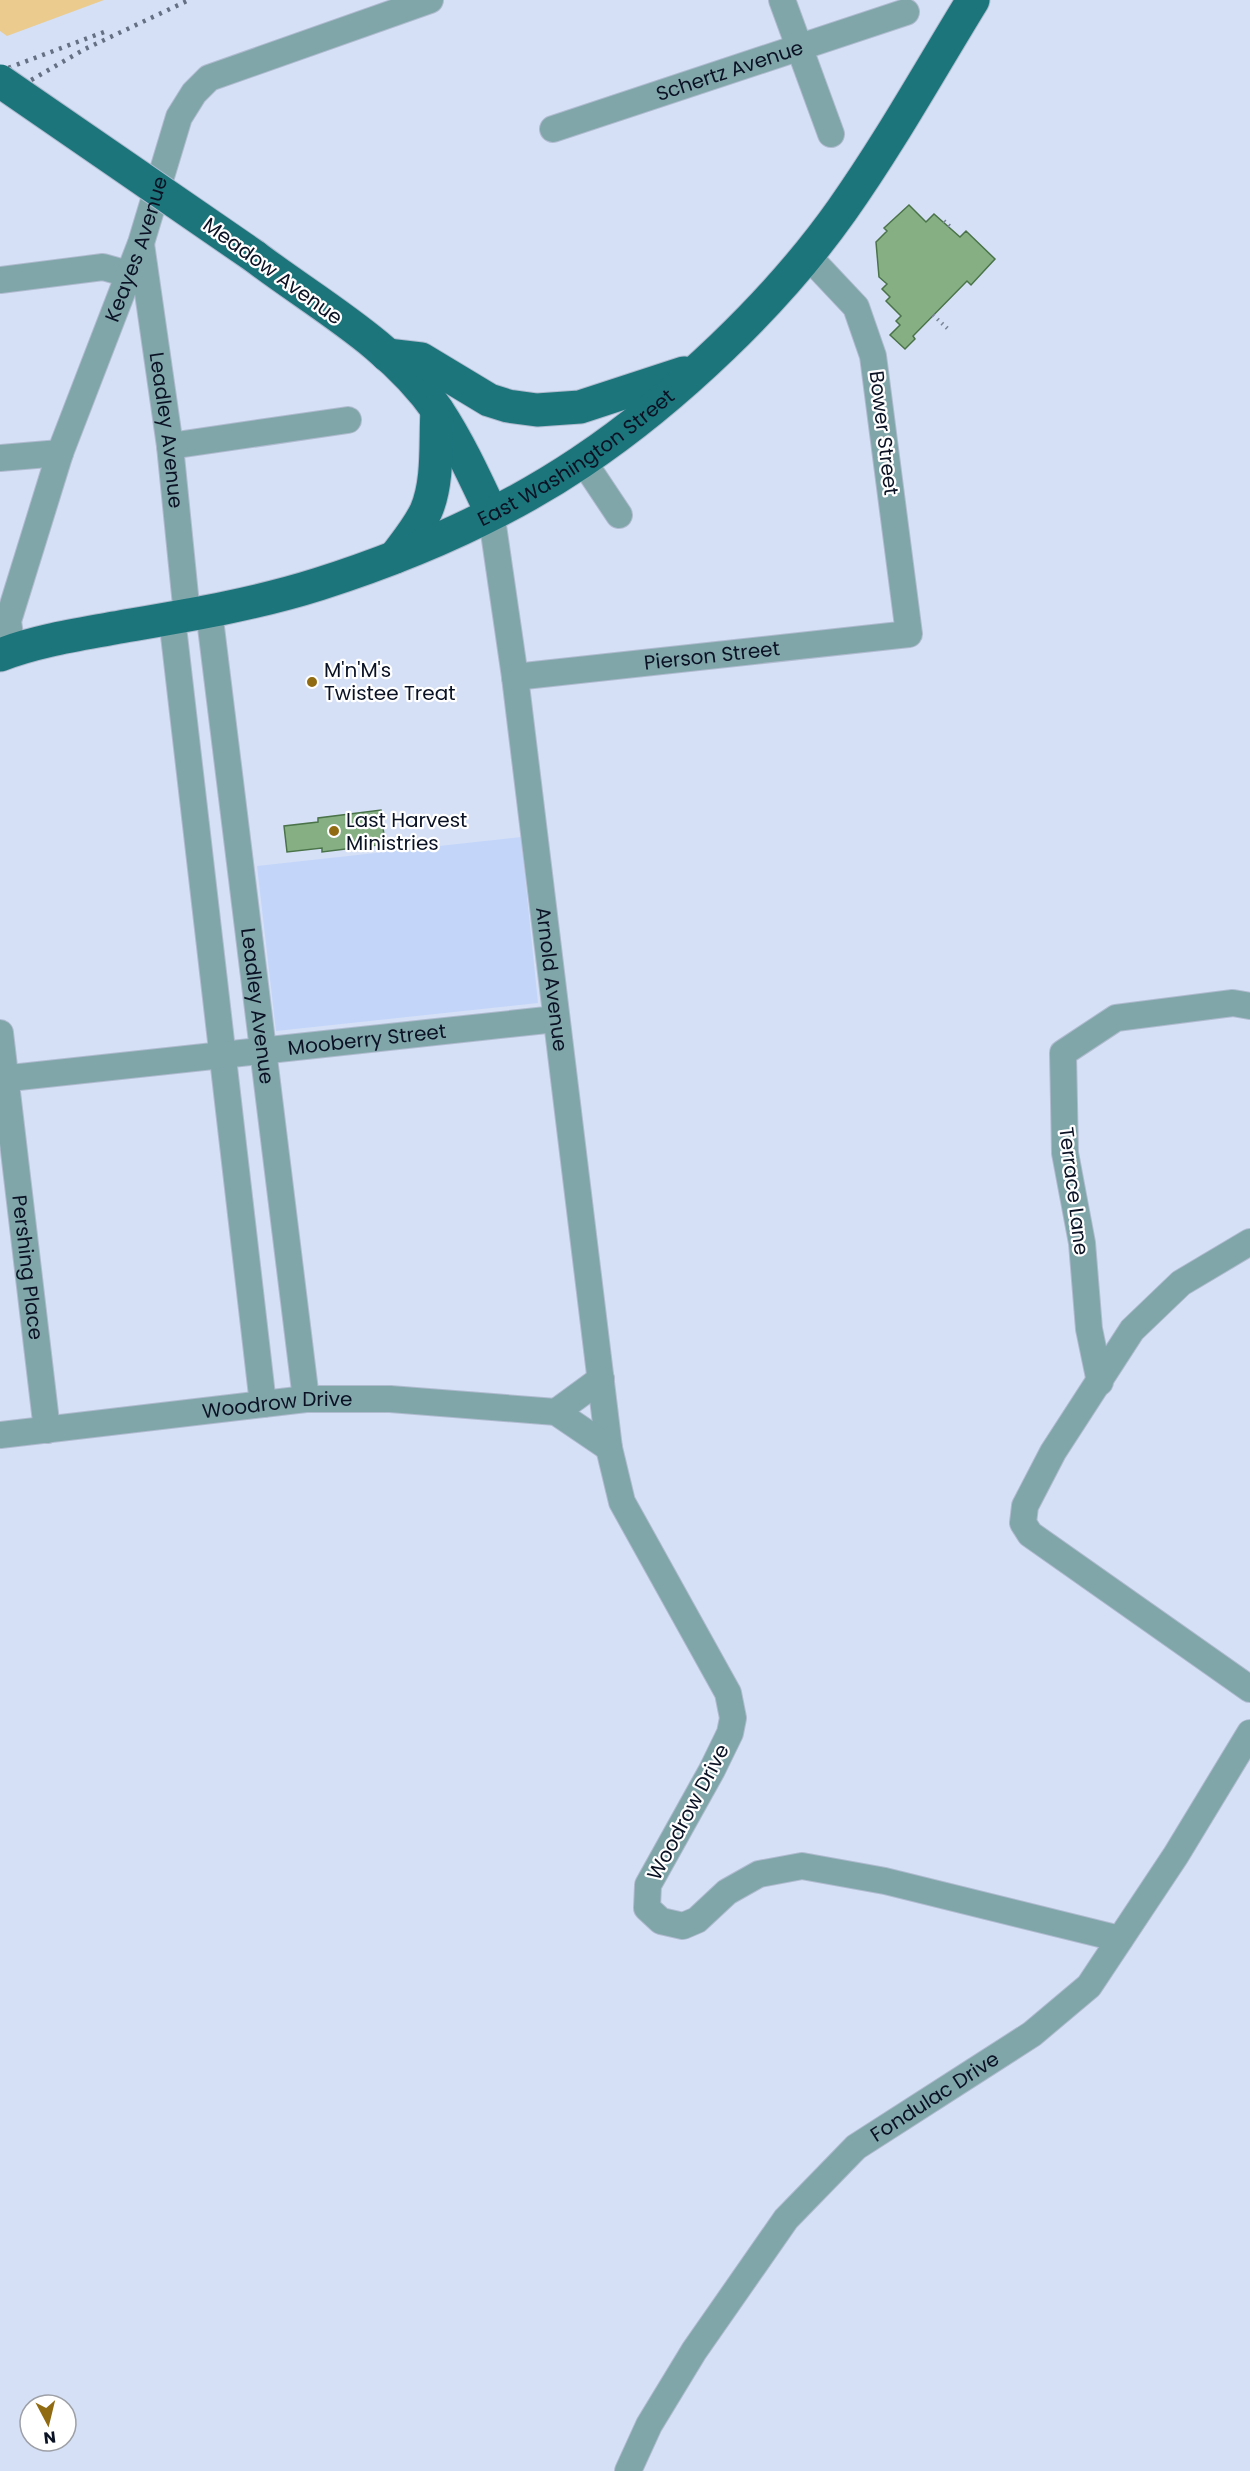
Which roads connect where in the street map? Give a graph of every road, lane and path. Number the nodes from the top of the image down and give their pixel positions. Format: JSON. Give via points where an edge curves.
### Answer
{"nodes":[{"id":1,"x":430,"y":0,"type":"edge"},
{"id":2,"x":782,"y":0,"type":"edge"},
{"id":3,"x":973,"y":0,"type":"edge"},
{"id":4,"x":906,"y":12,"type":"dead end"},
{"id":5,"x":799,"y":46,"type":"junction"},
{"id":6,"x":0,"y":81,"type":"edge"},
{"id":7,"x":553,"y":129,"type":"dead end"},
{"id":8,"x":831,"y":134,"type":"dead end"},
{"id":9,"x":944,"y":221,"type":"dead end"},
{"id":10,"x":952,"y":229,"type":"dead end"},
{"id":11,"x":141,"y":243,"type":"junction"},
{"id":12,"x":807,"y":255,"type":"junction"},
{"id":13,"x":128,"y":274,"type":"junction"},
{"id":14,"x":0,"y":280,"type":"edge"},
{"id":15,"x":933,"y":315,"type":"dead end"},
{"id":16,"x":948,"y":329,"type":"dead end"},
{"id":17,"x":387,"y":355,"type":"junction"},
{"id":18,"x":694,"y":371,"type":"junction"},
{"id":19,"x":437,"y":410,"type":"junction"},
{"id":20,"x":348,"y":420,"type":"dead end"},
{"id":21,"x":170,"y":446,"type":"junction"},
{"id":22,"x":60,"y":453,"type":"junction"},
{"id":23,"x":0,"y":458,"type":"edge"},
{"id":24,"x":583,"y":461,"type":"junction"},
{"id":25,"x":491,"y":512,"type":"junction"},
{"id":26,"x":619,"y":515,"type":"dead end"},
{"id":27,"x":394,"y":558,"type":"junction"},
{"id":28,"x":190,"y":615,"type":"junction"},
{"id":29,"x":909,"y":634,"type":"joint"},
{"id":30,"x":6,"y":653,"type":"edge"},
{"id":31,"x":515,"y":677,"type":"junction"},
{"id":32,"x":1250,"y":1006,"type":"edge"},
{"id":33,"x":556,"y":1019,"type":"junction"},
{"id":34,"x":0,"y":1033,"type":"edge"},
{"id":35,"x":265,"y":1050,"type":"junction"},
{"id":36,"x":222,"y":1055,"type":"junction"},
{"id":37,"x":2,"y":1078,"type":"edge"},
{"id":38,"x":1250,"y":1242,"type":"edge"},
{"id":39,"x":600,"y":1379,"type":"junction"},
{"id":40,"x":1100,"y":1382,"type":"junction"},
{"id":41,"x":306,"y":1399,"type":"junction"},
{"id":42,"x":263,"y":1404,"type":"junction"},
{"id":43,"x":556,"y":1412,"type":"junction"},
{"id":44,"x":46,"y":1430,"type":"junction"},
{"id":45,"x":0,"y":1435,"type":"edge"},
{"id":46,"x":609,"y":1448,"type":"junction"},
{"id":47,"x":1250,"y":1689,"type":"edge"},
{"id":48,"x":1250,"y":1733,"type":"edge"},
{"id":49,"x":1120,"y":1939,"type":"junction"},
{"id":50,"x":628,"y":2471,"type":"edge"}],
"edges":[{"from":1,"to":11,"type":"street","name":"Keayes Avenue","via":[[209,78],[179,117]]},
{"from":2,"to":5,"type":"street"},
{"from":3,"to":12,"type":"main road","name":"East Washington Street","via":[[891,135]]},
{"from":4,"to":5,"type":"street","name":"Schertz Avenue"},
{"from":5,"to":7,"type":"street","name":"Schertz Avenue"},
{"from":5,"to":8,"type":"street"},
{"from":6,"to":17,"type":"main road","name":"Meadow Avenue","bridge":true,"via":[[254,256]]},
{"from":9,"to":10,"type":"path"},
{"from":11,"to":13,"type":"street","name":"Keayes Avenue"},
{"from":11,"to":21,"type":"street","name":"Leadley Avenue"},
{"from":12,"to":18,"type":"main road","name":"East Washington Street","via":[[762,306]]},
{"from":12,"to":29,"type":"street","name":"Bower Street","via":[[856,307],[873,356]]},
{"from":13,"to":14,"type":"street","via":[[103,267]]},
{"from":13,"to":22,"type":"street","name":"Keayes Avenue"},
{"from":15,"to":16,"type":"path"},
{"from":17,"to":18,"type":"main road","via":[[421,359],[489,400],[537,410],[580,407]]},
{"from":17,"to":19,"type":"main road","name":"Meadow Avenue"},
{"from":18,"to":24,"type":"main road","name":"East Washington Street"},
{"from":19,"to":25,"type":"main road","name":"Meadow Avenue"},
{"from":19,"to":27,"type":"main road","via":[[434,477],[427,508]]},
{"from":20,"to":21,"type":"street"},
{"from":21,"to":28,"type":"street","name":"Leadley Avenue"},
{"from":22,"to":23,"type":"street"},
{"from":22,"to":30,"type":"street","name":"Keayes Avenue","via":[[8,621]]},
{"from":24,"to":25,"type":"main road","name":"East Washington Street"},
{"from":24,"to":26,"type":"street"},
{"from":25,"to":27,"type":"main road","name":"East Washington Street"},
{"from":25,"to":31,"type":"street","name":"Arnold Avenue"},
{"from":27,"to":28,"type":"main road","name":"East Washington Street","via":[[318,585]]},
{"from":28,"to":30,"type":"main road","name":"East Washington Street","via":[[76,635]]},
{"from":28,"to":35,"type":"street","name":"Leadley Avenue"},
{"from":28,"to":36,"type":"street","name":"Leadley Avenue"},
{"from":29,"to":31,"type":"street","name":"Pierson Street"},
{"from":31,"to":33,"type":"street","name":"Arnold Avenue"},
{"from":32,"to":40,"type":"street","name":"Terrace Lane","via":[[1233,1003],[1116,1018],[1063,1053],[1065,1153],[1082,1243],[1089,1329]]},
{"from":33,"to":35,"type":"street","name":"Mooberry Street"},
{"from":33,"to":39,"type":"street","name":"Arnold Avenue"},
{"from":34,"to":37,"type":"street","name":"Pershing Place"},
{"from":35,"to":36,"type":"street","name":"Mooberry Street"},
{"from":35,"to":41,"type":"street","name":"Leadley Avenue"},
{"from":36,"to":37,"type":"street","name":"Mooberry Street"},
{"from":36,"to":42,"type":"street","name":"Leadley Avenue"},
{"from":37,"to":44,"type":"street","name":"Pershing Place"},
{"from":38,"to":40,"type":"street","via":[[1181,1283],[1159,1302],[1132,1330]]},
{"from":39,"to":43,"type":"street"},
{"from":39,"to":46,"type":"street","name":"Arnold Avenue"},
{"from":40,"to":47,"type":"street","via":[[1053,1452],[1025,1506],[1022,1517],[1026,1529]]},
{"from":41,"to":42,"type":"street","name":"Woodrow Drive"},
{"from":41,"to":43,"type":"street","name":"Woodrow Drive","via":[[390,1399]]},
{"from":42,"to":44,"type":"street","name":"Woodrow Drive"},
{"from":43,"to":46,"type":"street","name":"Woodrow Drive"},
{"from":44,"to":45,"type":"street","name":"Woodrow Drive"},
{"from":46,"to":49,"type":"street","name":"Woodrow Drive","via":[[622,1502],[728,1693],[733,1709],[730,1733],[648,1885],[647,1908],[655,1917],[668,1924],[692,1923],[727,1892],[749,1879],[774,1869],[802,1866],[885,1881]]},
{"from":48,"to":49,"type":"street","name":"Fondulac Drive"},
{"from":49,"to":50,"type":"street","name":"Fondulac Drive","via":[[1089,1986],[1040,2027],[856,2147],[786,2219],[694,2351],[649,2425]]}]}
